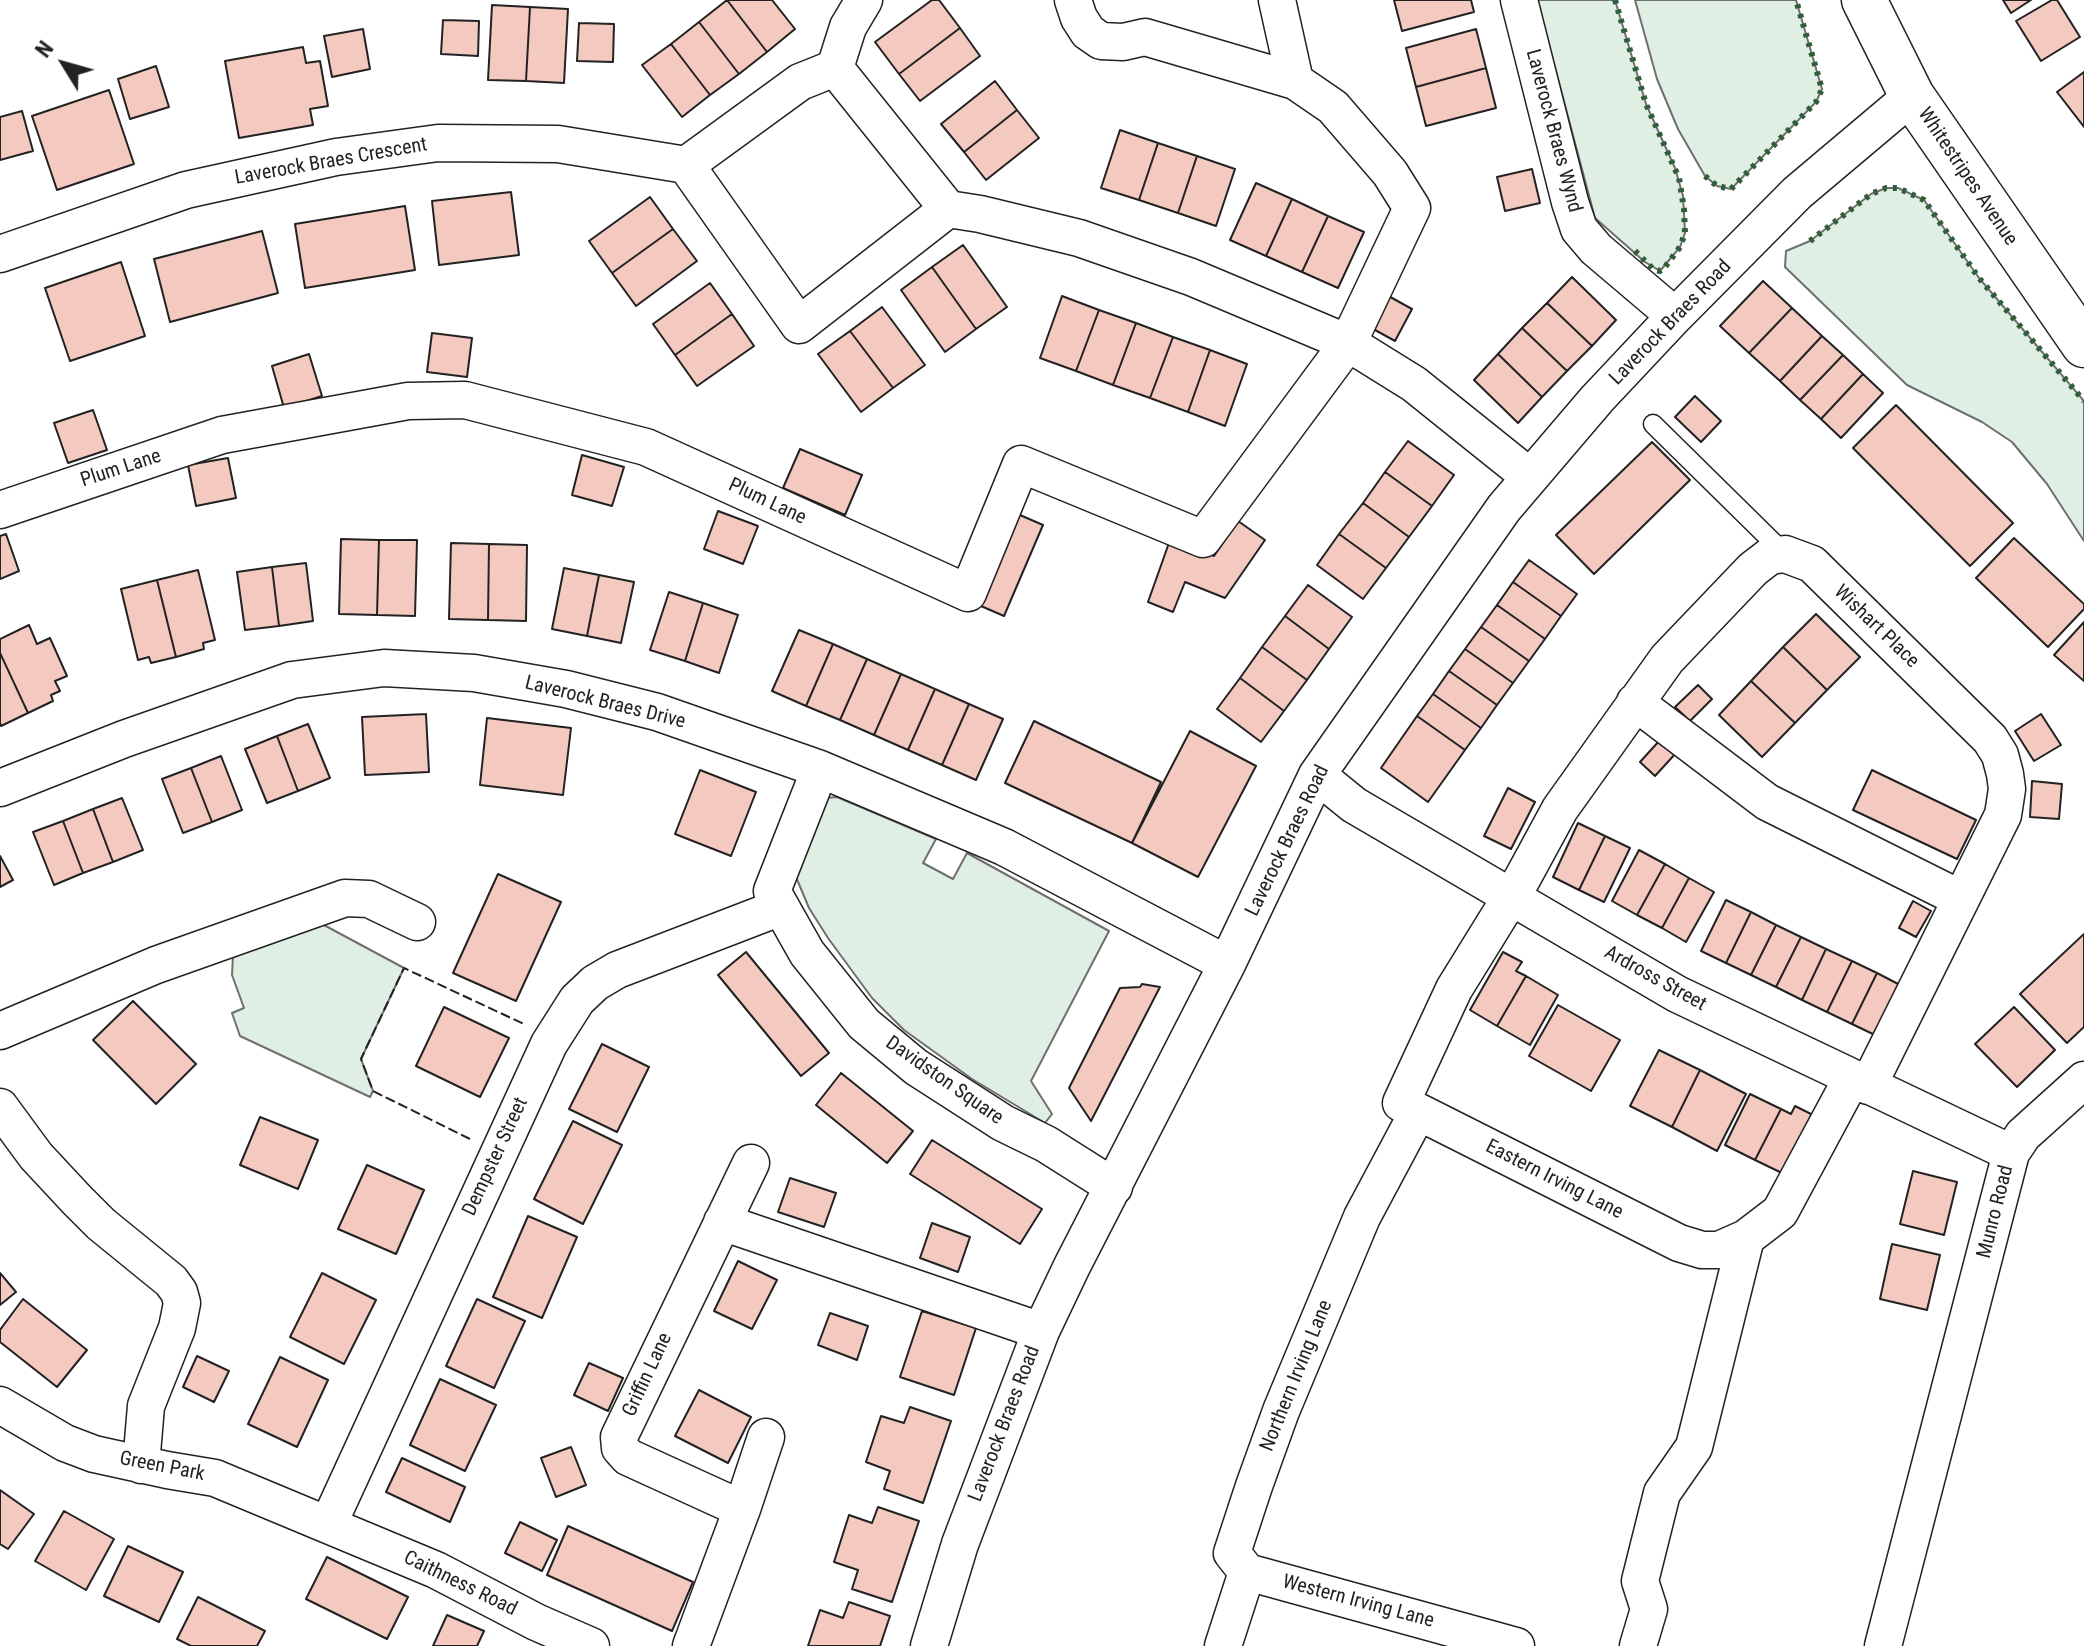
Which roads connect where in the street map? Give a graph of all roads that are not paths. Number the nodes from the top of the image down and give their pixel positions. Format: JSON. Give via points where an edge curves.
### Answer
{"nodes":[{"id":1,"x":864,"y":0,"type":"edge"},
{"id":2,"x":1073,"y":0,"type":"edge"},
{"id":3,"x":1277,"y":0,"type":"edge"},
{"id":4,"x":1519,"y":0,"type":"edge"},
{"id":5,"x":1864,"y":0,"type":"edge"},
{"id":6,"x":835,"y":68,"type":"junction"},
{"id":7,"x":1295,"y":81,"type":"junction"},
{"id":8,"x":1912,"y":96,"type":"junction"},
{"id":9,"x":686,"y":165,"type":"junction"},
{"id":10,"x":948,"y":209,"type":"junction"},
{"id":11,"x":0,"y":254,"type":"edge"},
{"id":12,"x":1675,"y":316,"type":"junction"},
{"id":13,"x":1348,"y":343,"type":"junction"},
{"id":14,"x":2084,"y":345,"type":"edge"},
{"id":15,"x":1653,"y":424,"type":"dead end"},
{"id":16,"x":1530,"y":477,"type":"junction"},
{"id":17,"x":0,"y":510,"type":"edge"},
{"id":18,"x":1785,"y":554,"type":"junction"},
{"id":19,"x":1635,"y":702,"type":"junction"},
{"id":20,"x":820,"y":769,"type":"junction"},
{"id":21,"x":1317,"y":775,"type":"junction"},
{"id":22,"x":0,"y":788,"type":"edge"},
{"id":23,"x":1510,"y":897,"type":"junction"},
{"id":24,"x":1961,"y":899,"type":"junction"},
{"id":25,"x":781,"y":907,"type":"junction"},
{"id":26,"x":417,"y":922,"type":"dead end"},
{"id":27,"x":1227,"y":964,"type":"junction"},
{"id":28,"x":0,"y":1031,"type":"edge"},
{"id":29,"x":2084,"y":1080,"type":"edge"},
{"id":30,"x":1860,"y":1082,"type":"junction"},
{"id":31,"x":0,"y":1107,"type":"edge"},
{"id":32,"x":1418,"y":1112,"type":"junction"},
{"id":33,"x":2011,"y":1153,"type":"junction"},
{"id":34,"x":751,"y":1163,"type":"dead end"},
{"id":35,"x":1114,"y":1187,"type":"junction"},
{"id":36,"x":722,"y":1222,"type":"junction"},
{"id":37,"x":1746,"y":1238,"type":"junction"},
{"id":38,"x":1041,"y":1331,"type":"junction"},
{"id":39,"x":0,"y":1405,"type":"edge"},
{"id":40,"x":766,"y":1437,"type":"dead end"},
{"id":41,"x":141,"y":1465,"type":"junction"},
{"id":42,"x":742,"y":1509,"type":"junction"},
{"id":43,"x":328,"y":1525,"type":"junction"},
{"id":44,"x":1247,"y":1572,"type":"junction"},
{"id":45,"x":591,"y":1646,"type":"edge"},
{"id":46,"x":691,"y":1646,"type":"edge"},
{"id":47,"x":929,"y":1646,"type":"edge"},
{"id":48,"x":1223,"y":1646,"type":"edge"},
{"id":49,"x":1516,"y":1646,"type":"edge"},
{"id":50,"x":1638,"y":1646,"type":"edge"},
{"id":51,"x":1883,"y":1646,"type":"edge"}],
"edges":[{"from":1,"to":6,"type":"street","via":[[848,27]]},
{"from":2,"to":7,"type":"street","via":[[1088,32],[1101,41],[1145,37]]},
{"from":3,"to":7,"type":"street"},
{"from":4,"to":12,"type":"street","name":"Laverock Braes Wynd","via":[[1579,229]]},
{"from":5,"to":8,"type":"street","name":"Whitestripes Avenue"},
{"from":6,"to":9,"type":"street","via":[[800,82]]},
{"from":6,"to":10,"type":"street"},
{"from":7,"to":13,"type":"street","via":[[1333,107],[1390,173],[1412,208]]},
{"from":8,"to":12,"type":"street","name":"Laverock Braes Road","via":[[1797,193]]},
{"from":8,"to":14,"type":"street","name":"Whitestripes Avenue"},
{"from":9,"to":10,"type":"street","via":[[799,325]]},
{"from":9,"to":11,"type":"street","name":"Laverock Braes Crescent","via":[[558,144],[438,143],[336,157],[186,190]]},
{"from":10,"to":13,"type":"street","via":[[1079,238],[1191,277]]},
{"from":12,"to":16,"type":"street","name":"Laverock Braes Road"},
{"from":13,"to":16,"type":"street","via":[[1414,384]]},
{"from":13,"to":17,"type":"street","name":"Plum Lane","via":[[1203,539],[1021,464],[968,593],[646,447],[465,400],[408,401],[222,435]]},
{"from":15,"to":18,"type":"lane"},
{"from":16,"to":21,"type":"street","name":"Laverock Braes Road"},
{"from":18,"to":19,"type":"street","via":[[1770,556],[1753,569],[1667,659]]},
{"from":18,"to":24,"type":"street","name":"Wishart Place","via":[[1812,564],[1990,739],[2000,755],[2007,789],[2003,815]]},
{"from":19,"to":23,"type":"street","via":[[1560,809]]},
{"from":19,"to":24,"type":"street","via":[[1767,802]]},
{"from":20,"to":22,"type":"street","name":"Laverock Braes Drive","via":[[657,712],[566,689],[474,673],[384,668],[292,680]]},
{"from":20,"to":25,"type":"street","name":"Davidston Square","via":[[772,891]]},
{"from":20,"to":27,"type":"street","name":"Laverock Braes Drive","via":[[1004,847]]},
{"from":21,"to":23,"type":"street","name":"Ardross Street","via":[[1354,805]]},
{"from":21,"to":27,"type":"street","name":"Laverock Braes Road"},
{"from":23,"to":30,"type":"street","name":"Ardross Street","via":[[1677,994]]},
{"from":23,"to":32,"type":"street","via":[[1454,989],[1401,1103]]},
{"from":24,"to":30,"type":"street","name":"Wishart Place"},
{"from":25,"to":35,"type":"street","name":"Davidston Square","via":[[807,953],[864,1024],[916,1067]]},
{"from":25,"to":43,"type":"street","name":"Dempster Street","via":[[617,970],[577,1000],[549,1044]]},
{"from":26,"to":28,"type":"street","via":[[369,899],[345,898],[156,965]]},
{"from":27,"to":35,"type":"street","name":"Laverock Braes Road"},
{"from":29,"to":33,"type":"street","name":"Munro Road","via":[[2023,1135]]},
{"from":30,"to":33,"type":"street","name":"Ardross Street"},
{"from":30,"to":37,"type":"street","name":"Eastern Irving Lane","via":[[1780,1212]]},
{"from":31,"to":41,"type":"street","via":[[77,1200],[179,1292],[177,1328],[146,1406]]},
{"from":32,"to":37,"type":"street","name":"Eastern Irving Lane","via":[[1679,1243],[1719,1250]]},
{"from":32,"to":44,"type":"street","name":"Northern Irving Lane","via":[[1362,1217],[1281,1411],[1232,1553]]},
{"from":33,"to":51,"type":"street","name":"Munro Road"},
{"from":34,"to":36,"type":"street","name":"Griffin Lane"},
{"from":35,"to":38,"type":"street","name":"Laverock Braes Road"},
{"from":36,"to":38,"type":"street"},
{"from":36,"to":42,"type":"street","name":"Griffin Lane","via":[[619,1437],[628,1457]]},
{"from":37,"to":50,"type":"street","via":[[1694,1447],[1662,1493],[1640,1581],[1649,1609]]},
{"from":38,"to":47,"type":"street","name":"Laverock Braes Road","via":[[960,1544]]},
{"from":39,"to":41,"type":"street","name":"Green Park","via":[[65,1443]]},
{"from":40,"to":42,"type":"street"},
{"from":41,"to":43,"type":"street","name":"Green Park","via":[[215,1478]]},
{"from":42,"to":46,"type":"street"},
{"from":43,"to":45,"type":"street","name":"Caithness Road","via":[[436,1570]]},
{"from":44,"to":48,"type":"street"},
{"from":44,"to":49,"type":"street","name":"Western Irving Lane"}]}
